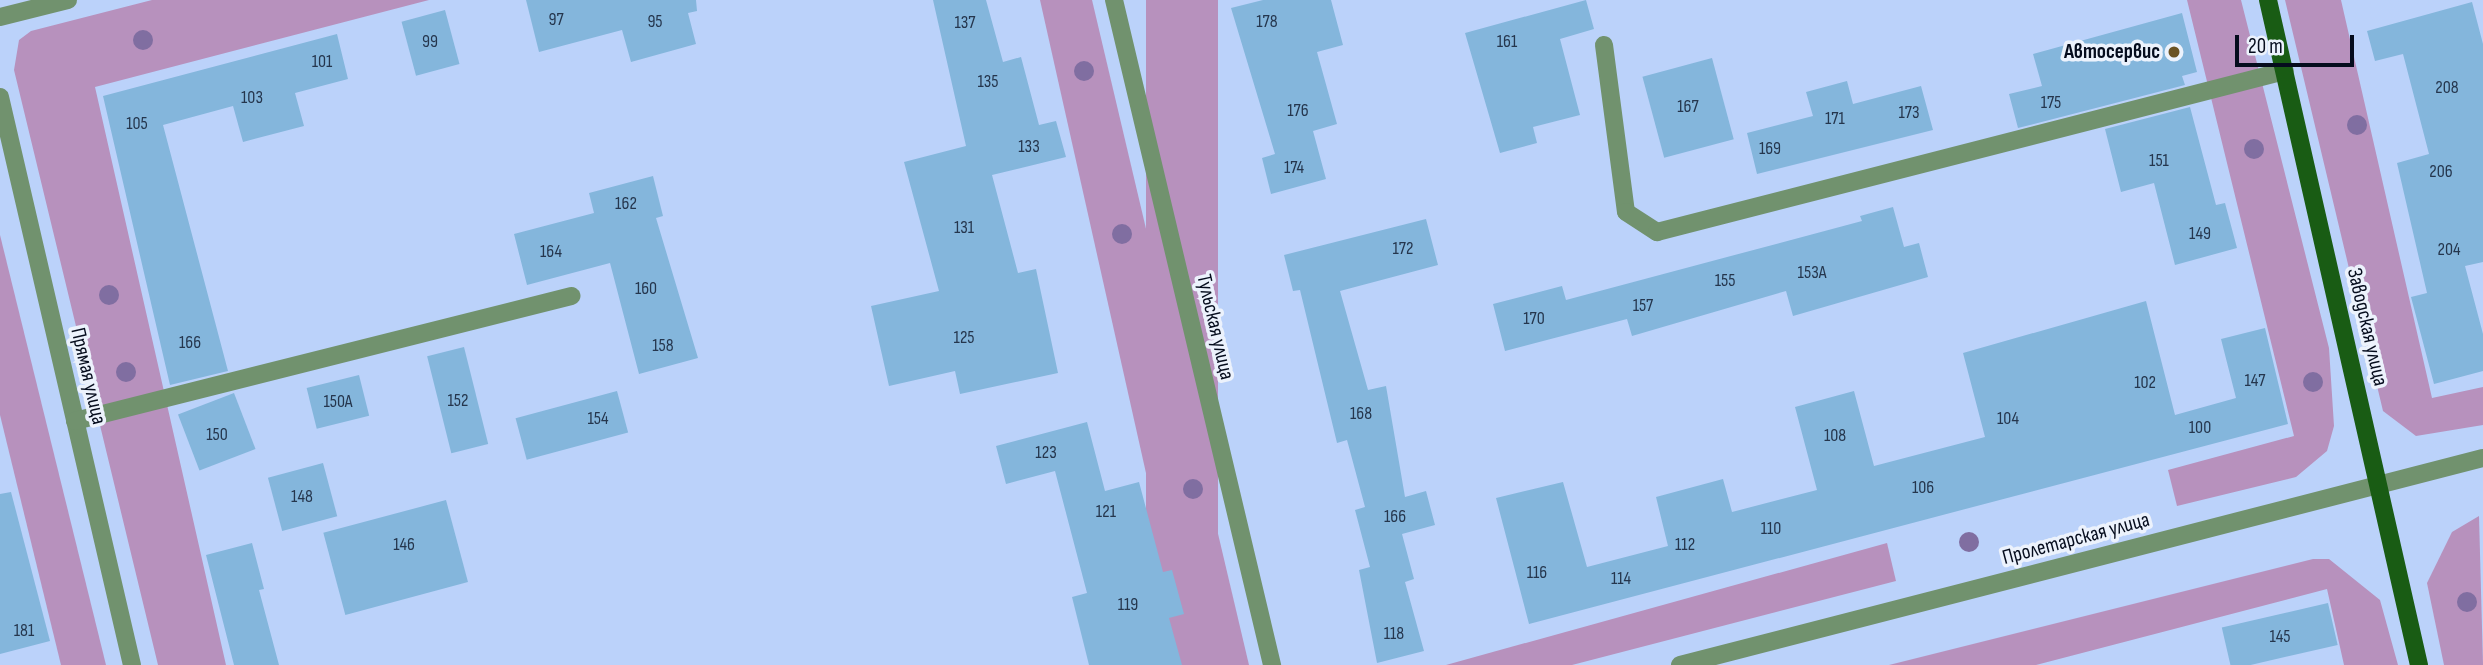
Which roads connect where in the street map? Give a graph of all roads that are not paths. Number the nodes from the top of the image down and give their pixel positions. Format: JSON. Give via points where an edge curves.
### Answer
{"nodes":[{"id":1,"x":68,"y":0,"type":"edge"},
{"id":2,"x":1114,"y":0,"type":"edge"},
{"id":3,"x":2268,"y":0,"type":"edge"},
{"id":4,"x":0,"y":17,"type":"edge"},
{"id":5,"x":1604,"y":45,"type":"dead end"},
{"id":6,"x":2285,"y":71,"type":"junction"},
{"id":7,"x":0,"y":97,"type":"edge"},
{"id":8,"x":571,"y":296,"type":"dead end"},
{"id":9,"x":75,"y":421,"type":"junction"},
{"id":10,"x":2483,"y":458,"type":"edge"},
{"id":11,"x":2378,"y":485,"type":"junction"},
{"id":12,"x":132,"y":665,"type":"edge"},
{"id":13,"x":1272,"y":665,"type":"edge"},
{"id":14,"x":1680,"y":665,"type":"edge"},
{"id":15,"x":2419,"y":665,"type":"edge"}],
"edges":[{"from":1,"to":4,"type":"street"},
{"from":2,"to":13,"type":"street","name":"Тульская улица"},
{"from":3,"to":6,"type":"main road","name":"Заводская улица"},
{"from":5,"to":6,"type":"street","via":[[1626,212],[1657,232]]},
{"from":6,"to":11,"type":"main road","name":"Заводская улица"},
{"from":7,"to":9,"type":"street","name":"Прямая улица"},
{"from":8,"to":9,"type":"street"},
{"from":9,"to":12,"type":"street","name":"Прямая улица"},
{"from":10,"to":11,"type":"street","name":"Пролетарская улица"},
{"from":11,"to":14,"type":"street","name":"Пролетарская улица"},
{"from":11,"to":15,"type":"main road","name":"Заводская улица"}]}
